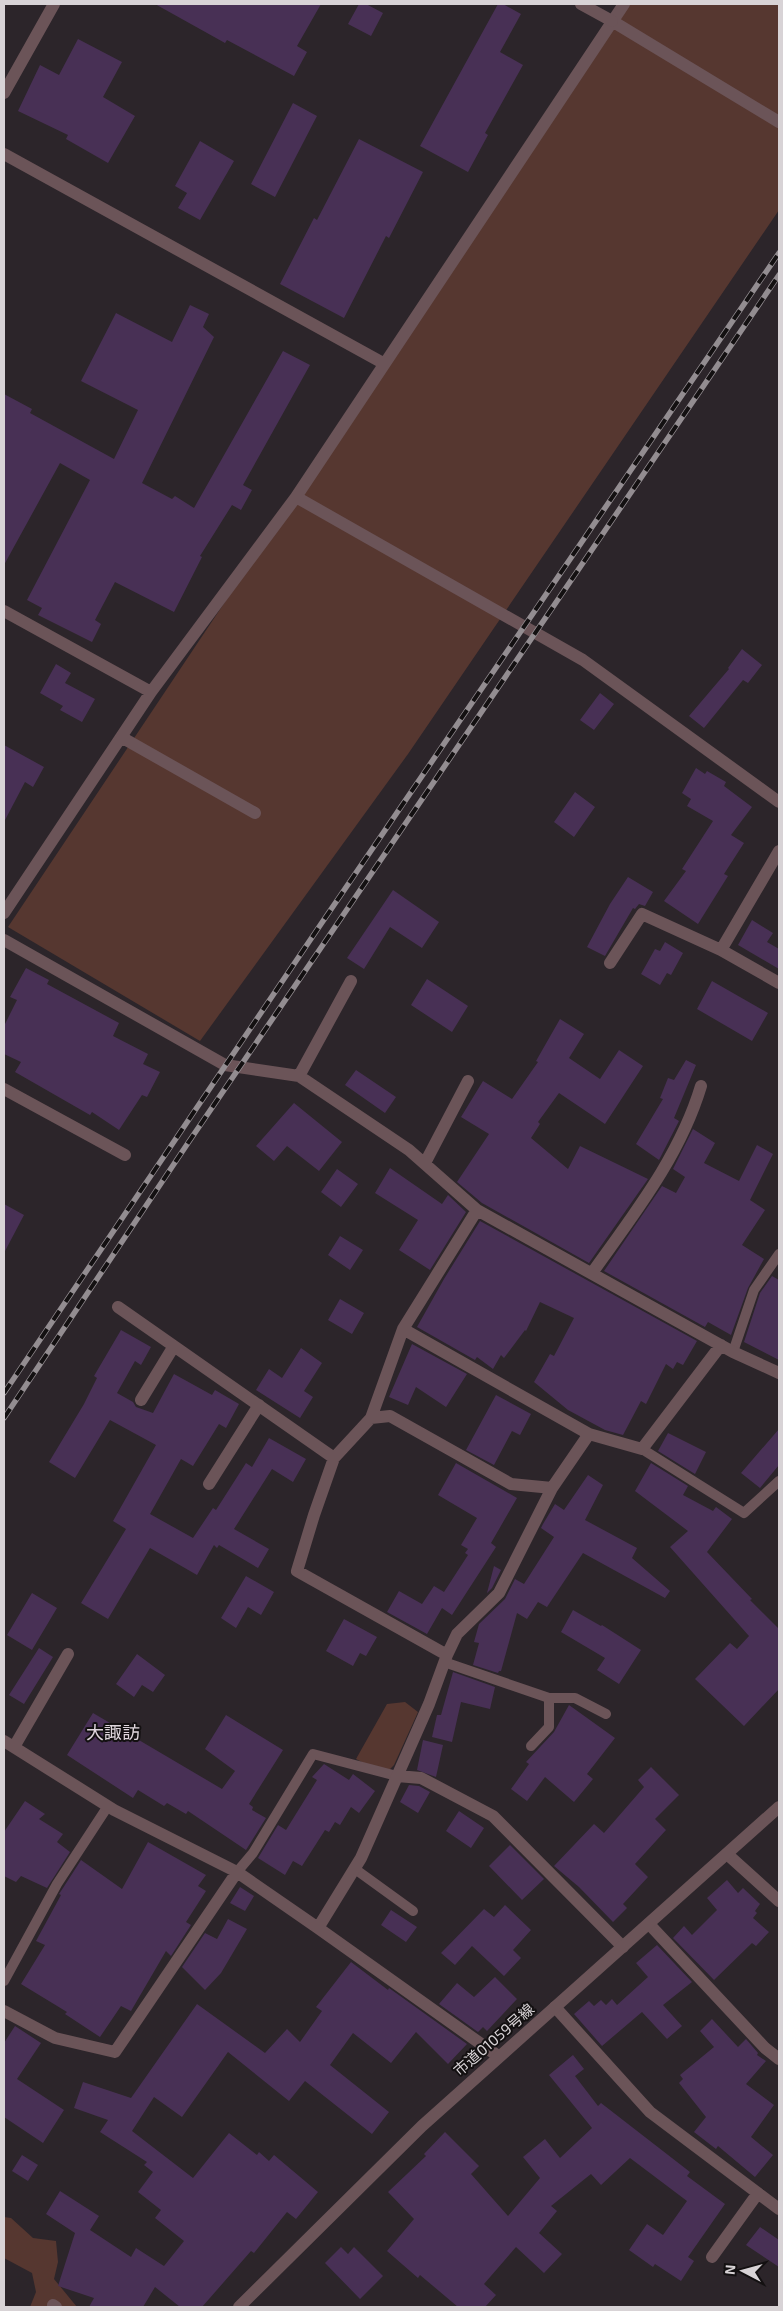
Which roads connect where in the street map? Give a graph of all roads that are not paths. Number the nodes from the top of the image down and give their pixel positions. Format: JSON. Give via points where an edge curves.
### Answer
{"nodes":[{"id":1,"x":54,"y":4,"type":"edge"},
{"id":2,"x":581,"y":4,"type":"edge"},
{"id":3,"x":624,"y":4,"type":"edge"},
{"id":4,"x":612,"y":21,"type":"junction"},
{"id":5,"x":4,"y":93,"type":"edge"},
{"id":6,"x":779,"y":122,"type":"edge"},
{"id":7,"x":4,"y":154,"type":"edge"},
{"id":8,"x":384,"y":363,"type":"junction"},
{"id":9,"x":296,"y":497,"type":"junction"},
{"id":10,"x":4,"y":611,"type":"edge"},
{"id":11,"x":151,"y":692,"type":"junction"},
{"id":12,"x":121,"y":737,"type":"junction"},
{"id":13,"x":779,"y":802,"type":"edge"},
{"id":14,"x":255,"y":813,"type":"dead end"},
{"id":15,"x":779,"y":851,"type":"edge"},
{"id":16,"x":4,"y":914,"type":"edge"},
{"id":17,"x":4,"y":940,"type":"edge"},
{"id":18,"x":721,"y":950,"type":"junction"},
{"id":19,"x":610,"y":963,"type":"dead end"},
{"id":20,"x":351,"y":981,"type":"dead end"},
{"id":21,"x":779,"y":983,"type":"edge"},
{"id":22,"x":300,"y":1076,"type":"junction"},
{"id":23,"x":468,"y":1080,"type":"dead end"},
{"id":24,"x":701,"y":1086,"type":"dead end"},
{"id":25,"x":4,"y":1089,"type":"edge"},
{"id":26,"x":126,"y":1155,"type":"dead end"},
{"id":27,"x":425,"y":1163,"type":"junction"},
{"id":28,"x":476,"y":1210,"type":"junction"},
{"id":29,"x":779,"y":1254,"type":"edge"},
{"id":30,"x":592,"y":1273,"type":"junction"},
{"id":31,"x":118,"y":1307,"type":"dead end"},
{"id":32,"x":404,"y":1329,"type":"junction"},
{"id":33,"x":721,"y":1345,"type":"junction"},
{"id":34,"x":174,"y":1346,"type":"junction"},
{"id":35,"x":733,"y":1352,"type":"junction"},
{"id":36,"x":779,"y":1373,"type":"edge"},
{"id":37,"x":141,"y":1400,"type":"dead end"},
{"id":38,"x":259,"y":1405,"type":"junction"},
{"id":39,"x":371,"y":1418,"type":"junction"},
{"id":40,"x":589,"y":1434,"type":"junction"},
{"id":41,"x":642,"y":1449,"type":"junction"},
{"id":42,"x":334,"y":1458,"type":"junction"},
{"id":43,"x":779,"y":1481,"type":"edge"},
{"id":44,"x":209,"y":1484,"type":"dead end"},
{"id":45,"x":552,"y":1488,"type":"junction"},
{"id":46,"x":68,"y":1654,"type":"dead end"},
{"id":47,"x":446,"y":1659,"type":"junction"},
{"id":48,"x":549,"y":1698,"type":"junction"},
{"id":49,"x":606,"y":1714,"type":"dead end"},
{"id":50,"x":9,"y":1744,"type":"edge"},
{"id":51,"x":531,"y":1746,"type":"dead end"},
{"id":52,"x":396,"y":1776,"type":"junction"},
{"id":53,"x":108,"y":1806,"type":"junction"},
{"id":54,"x":779,"y":1807,"type":"edge"},
{"id":55,"x":727,"y":1854,"type":"junction"},
{"id":56,"x":355,"y":1869,"type":"junction"},
{"id":57,"x":237,"y":1872,"type":"junction"},
{"id":58,"x":779,"y":1901,"type":"edge"},
{"id":59,"x":413,"y":1911,"type":"dead end"},
{"id":60,"x":649,"y":1924,"type":"junction"},
{"id":61,"x":318,"y":1928,"type":"junction"},
{"id":62,"x":623,"y":1946,"type":"junction"},
{"id":63,"x":4,"y":1981,"type":"edge"},
{"id":64,"x":555,"y":2008,"type":"junction"},
{"id":65,"x":4,"y":2010,"type":"edge"},
{"id":66,"x":498,"y":2056,"type":"junction"},
{"id":67,"x":779,"y":2059,"type":"edge"},
{"id":68,"x":758,"y":2193,"type":"junction"},
{"id":69,"x":779,"y":2209,"type":"edge"},
{"id":70,"x":712,"y":2257,"type":"dead end"},
{"id":71,"x":239,"y":2307,"type":"edge"}],
"edges":[{"from":1,"to":5,"type":"street"},
{"from":2,"to":4,"type":"street"},
{"from":3,"to":4,"type":"street"},
{"from":4,"to":6,"type":"street"},
{"from":4,"to":8,"type":"street"},
{"from":7,"to":8,"type":"street"},
{"from":8,"to":9,"type":"street"},
{"from":9,"to":11,"type":"street"},
{"from":9,"to":13,"type":"street","via":[[583,660]]},
{"from":10,"to":11,"type":"street"},
{"from":11,"to":12,"type":"street"},
{"from":12,"to":14,"type":"street"},
{"from":12,"to":16,"type":"street"},
{"from":15,"to":18,"type":"street"},
{"from":17,"to":22,"type":"street","via":[[225,1065]]},
{"from":18,"to":19,"type":"street","via":[[642,914]]},
{"from":18,"to":21,"type":"street"},
{"from":20,"to":22,"type":"street"},
{"from":22,"to":27,"type":"street"},
{"from":23,"to":27,"type":"street"},
{"from":24,"to":30,"type":"street","via":[[694,1108],[660,1178]]},
{"from":25,"to":26,"type":"street"},
{"from":27,"to":28,"type":"street"},
{"from":28,"to":30,"type":"street"},
{"from":28,"to":32,"type":"street"},
{"from":29,"to":35,"type":"lane","via":[[754,1290]]},
{"from":30,"to":33,"type":"street"},
{"from":31,"to":34,"type":"street"},
{"from":32,"to":39,"type":"street"},
{"from":32,"to":40,"type":"street"},
{"from":33,"to":35,"type":"street"},
{"from":33,"to":41,"type":"street"},
{"from":34,"to":37,"type":"street"},
{"from":34,"to":38,"type":"street"},
{"from":35,"to":36,"type":"street"},
{"from":38,"to":42,"type":"street"},
{"from":38,"to":44,"type":"street"},
{"from":39,"to":42,"type":"street"},
{"from":39,"to":45,"type":"street","via":[[390,1416],[511,1484]]},
{"from":40,"to":41,"type":"street"},
{"from":40,"to":45,"type":"street"},
{"from":41,"to":43,"type":"lane","via":[[744,1512]]},
{"from":42,"to":47,"type":"street","via":[[297,1571]]},
{"from":45,"to":47,"type":"street","via":[[499,1593],[457,1634]]},
{"from":46,"to":50,"type":"street"},
{"from":47,"to":48,"type":"lane"},
{"from":47,"to":52,"type":"street"},
{"from":48,"to":49,"type":"lane","via":[[575,1698]]},
{"from":48,"to":51,"type":"lane","via":[[549,1727]]},
{"from":50,"to":53,"type":"street"},
{"from":52,"to":56,"type":"street"},
{"from":52,"to":57,"type":"lane","via":[[313,1754],[253,1853]]},
{"from":52,"to":62,"type":"street","via":[[421,1778],[493,1816]]},
{"from":53,"to":57,"type":"street"},
{"from":53,"to":63,"type":"lane","via":[[57,1884]]},
{"from":54,"to":55,"type":"street","name":"市道01059号線"},
{"from":55,"to":58,"type":"street"},
{"from":55,"to":60,"type":"street","name":"市道01059号線"},
{"from":56,"to":59,"type":"lane"},
{"from":56,"to":61,"type":"street"},
{"from":57,"to":61,"type":"street"},
{"from":57,"to":65,"type":"street","via":[[115,2052],[55,2038]]},
{"from":60,"to":62,"type":"street","name":"市道01059号線"},
{"from":60,"to":67,"type":"street"},
{"from":61,"to":66,"type":"street"},
{"from":62,"to":64,"type":"street","name":"市道01059号線"},
{"from":64,"to":66,"type":"street","name":"市道01059号線"},
{"from":64,"to":68,"type":"street","via":[[650,2112]]},
{"from":66,"to":71,"type":"street","name":"市道01059号線","via":[[422,2126]]},
{"from":68,"to":69,"type":"street"},
{"from":68,"to":70,"type":"street"}]}
